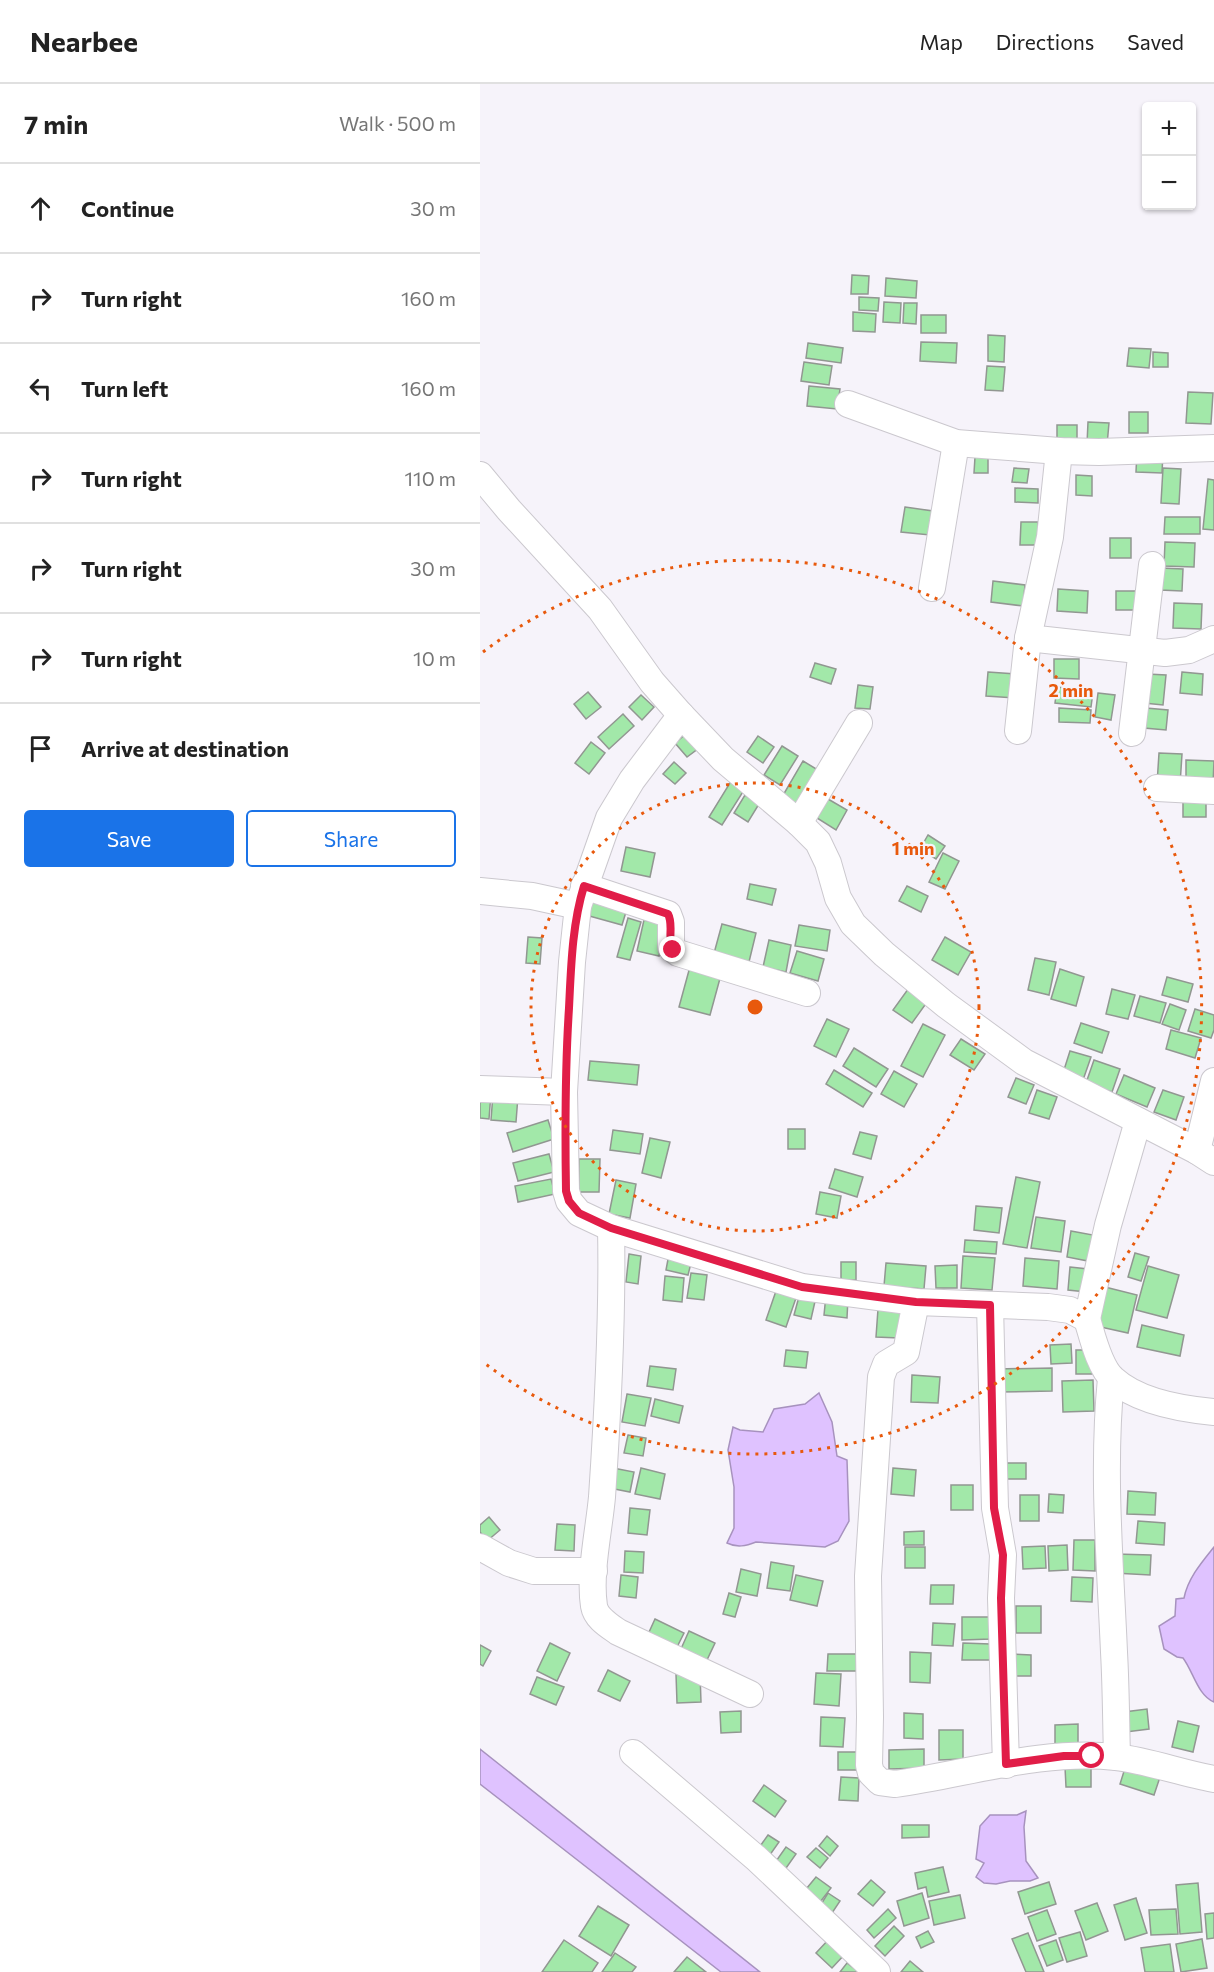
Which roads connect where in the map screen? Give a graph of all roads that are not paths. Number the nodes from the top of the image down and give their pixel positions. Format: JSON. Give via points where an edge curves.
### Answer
{"nodes":[{"id":1,"x":848,"y":404,"type":"dead end"},
{"id":2,"x":956,"y":443,"type":"junction"},
{"id":3,"x":1214,"y":448,"type":"edge"},
{"id":4,"x":1059,"y":451,"type":"junction"},
{"id":5,"x":480,"y":475,"type":"edge"},
{"id":6,"x":1152,"y":564,"type":"dead end"},
{"id":7,"x":932,"y":588,"type":"dead end"},
{"id":8,"x":1028,"y":638,"type":"junction"},
{"id":9,"x":1214,"y":639,"type":"edge"},
{"id":10,"x":1142,"y":650,"type":"junction"},
{"id":11,"x":681,"y":715,"type":"junction"},
{"id":12,"x":859,"y":723,"type":"dead end"},
{"id":13,"x":1018,"y":731,"type":"dead end"},
{"id":14,"x":1132,"y":733,"type":"dead end"},
{"id":15,"x":1157,"y":788,"type":"dead end"},
{"id":16,"x":1214,"y":791,"type":"edge"},
{"id":17,"x":799,"y":823,"type":"junction"},
{"id":18,"x":480,"y":891,"type":"edge"},
{"id":19,"x":581,"y":896,"type":"junction"},
{"id":20,"x":807,"y":993,"type":"dead end"},
{"id":21,"x":1214,"y":1081,"type":"edge"},
{"id":22,"x":480,"y":1089,"type":"edge"},
{"id":23,"x":564,"y":1092,"type":"junction"},
{"id":24,"x":1138,"y":1121,"type":"junction"},
{"id":25,"x":1205,"y":1156,"type":"edge"},
{"id":26,"x":611,"y":1228,"type":"junction"},
{"id":27,"x":916,"y":1302,"type":"junction"},
{"id":28,"x":990,"y":1305,"type":"junction"},
{"id":29,"x":1087,"y":1319,"type":"junction"},
{"id":30,"x":1112,"y":1378,"type":"junction"},
{"id":31,"x":1214,"y":1412,"type":"edge"},
{"id":32,"x":480,"y":1546,"type":"edge"},
{"id":33,"x":594,"y":1571,"type":"junction"},
{"id":34,"x":750,"y":1694,"type":"dead end"},
{"id":35,"x":633,"y":1753,"type":"dead end"},
{"id":36,"x":1117,"y":1757,"type":"junction"},
{"id":37,"x":1006,"y":1764,"type":"junction"},
{"id":38,"x":1214,"y":1779,"type":"edge"},
{"id":39,"x":877,"y":1972,"type":"edge"}],
"edges":[{"from":1,"to":2,"type":"street"},
{"from":2,"to":4,"type":"street"},
{"from":2,"to":7,"type":"street"},
{"from":3,"to":4,"type":"street"},
{"from":4,"to":8,"type":"street","via":[[1050,537]]},
{"from":5,"to":11,"type":"street","via":[[600,609],[652,682]]},
{"from":6,"to":10,"type":"street"},
{"from":8,"to":10,"type":"street"},
{"from":8,"to":13,"type":"street"},
{"from":9,"to":10,"type":"street","via":[[1201,647],[1178,652]]},
{"from":10,"to":14,"type":"street"},
{"from":11,"to":17,"type":"street","via":[[723,759]]},
{"from":11,"to":19,"type":"street","via":[[609,818]]},
{"from":12,"to":17,"type":"street"},
{"from":15,"to":16,"type":"street"},
{"from":17,"to":24,"type":"street","via":[[818,842],[838,898],[854,924],[884,954],[1024,1062]]},
{"from":18,"to":19,"type":"street","via":[[532,897]]},
{"from":19,"to":20,"type":"street","via":[[668,914],[671,947],[678,953]]},
{"from":19,"to":23,"type":"street","via":[[572,962]]},
{"from":21,"to":25,"type":"street"},
{"from":22,"to":23,"type":"street"},
{"from":23,"to":26,"type":"street","via":[[569,1201],[579,1213]]},
{"from":24,"to":25,"type":"street"},
{"from":24,"to":29,"type":"street","via":[[1108,1225]]},
{"from":26,"to":27,"type":"street","via":[[802,1287]]},
{"from":26,"to":33,"type":"street","via":[[610,1362]]},
{"from":27,"to":28,"type":"street"},
{"from":27,"to":37,"type":"street","via":[[906,1352],[886,1364],[881,1377],[867,1576],[869,1765],[880,1782],[895,1784]]},
{"from":28,"to":29,"type":"street","via":[[1070,1310]]},
{"from":28,"to":37,"type":"street","via":[[994,1508],[1003,1555]]},
{"from":29,"to":30,"type":"street"},
{"from":30,"to":31,"type":"street","via":[[1152,1400]]},
{"from":30,"to":36,"type":"street","via":[[1106,1484]]},
{"from":32,"to":33,"type":"street","via":[[509,1563],[534,1571]]},
{"from":33,"to":34,"type":"street","via":[[594,1609],[606,1624]]},
{"from":35,"to":39,"type":"street","via":[[756,1858]]},
{"from":36,"to":37,"type":"street","via":[[1064,1756]]},
{"from":36,"to":38,"type":"street"}]}
